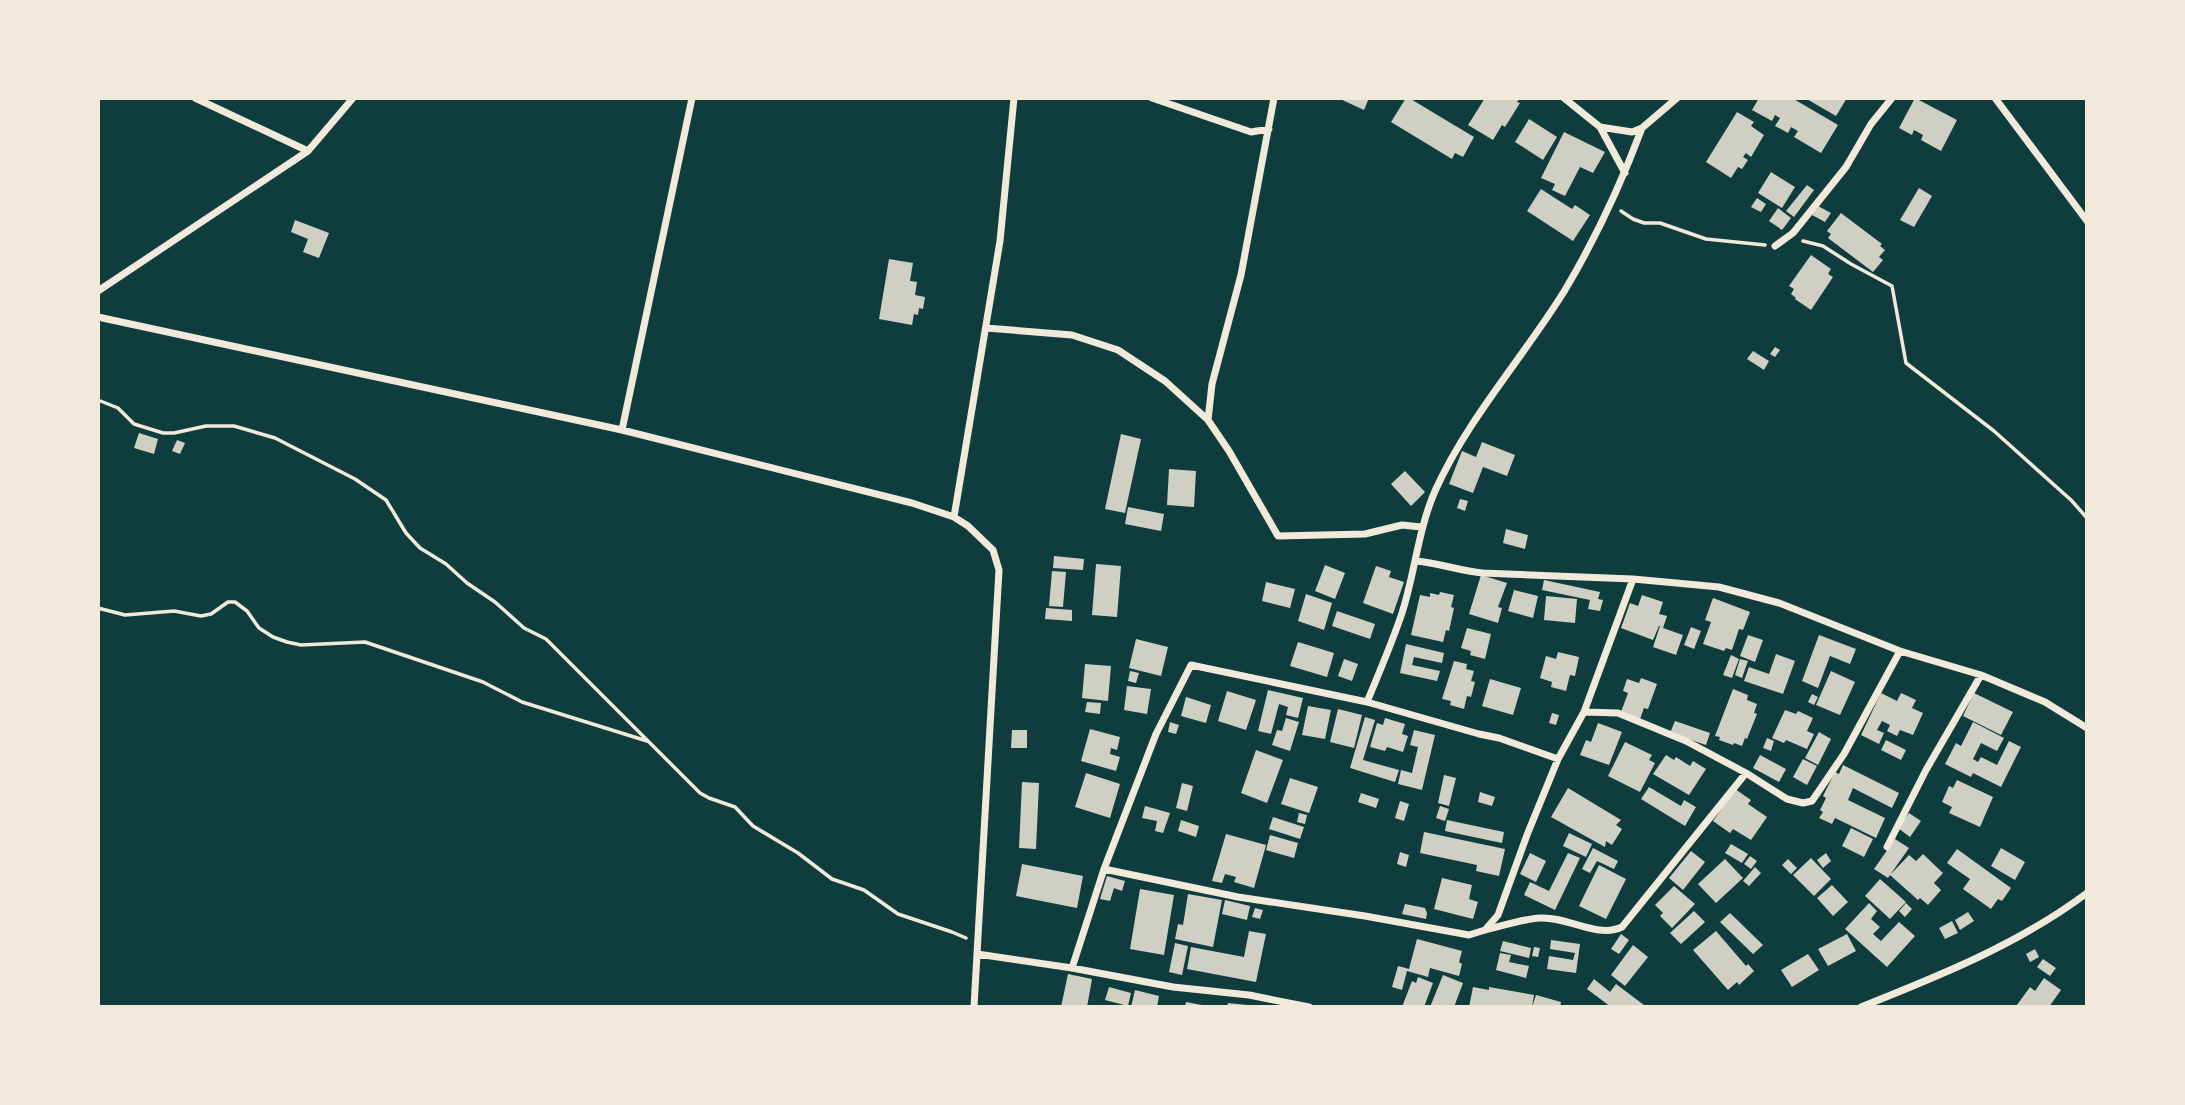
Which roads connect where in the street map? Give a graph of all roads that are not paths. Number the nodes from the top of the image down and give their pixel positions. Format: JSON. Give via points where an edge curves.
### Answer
{"nodes":[{"id":1,"x":195,"y":98,"type":"edge"},
{"id":2,"x":353,"y":98,"type":"edge"},
{"id":3,"x":692,"y":98,"type":"edge"},
{"id":4,"x":1014,"y":98,"type":"edge"},
{"id":5,"x":1152,"y":98,"type":"edge"},
{"id":6,"x":1274,"y":98,"type":"edge"},
{"id":7,"x":1564,"y":98,"type":"edge"},
{"id":8,"x":1677,"y":98,"type":"edge"},
{"id":9,"x":1892,"y":98,"type":"edge"},
{"id":10,"x":1995,"y":98,"type":"edge"},
{"id":11,"x":1600,"y":127,"type":"junction"},
{"id":12,"x":1642,"y":128,"type":"junction"},
{"id":13,"x":1269,"y":129,"type":"junction"},
{"id":14,"x":308,"y":151,"type":"junction"},
{"id":15,"x":1625,"y":173,"type":"junction"},
{"id":16,"x":2087,"y":221,"type":"edge"},
{"id":17,"x":1774,"y":246,"type":"road end"},
{"id":18,"x":98,"y":291,"type":"edge"},
{"id":19,"x":98,"y":317,"type":"edge"},
{"id":20,"x":986,"y":328,"type":"junction"},
{"id":21,"x":1208,"y":420,"type":"junction"},
{"id":22,"x":622,"y":430,"type":"junction"},
{"id":23,"x":954,"y":517,"type":"junction"},
{"id":24,"x":1421,"y":527,"type":"junction"},
{"id":25,"x":1416,"y":561,"type":"junction"},
{"id":26,"x":1633,"y":579,"type":"junction"},
{"id":27,"x":1900,"y":650,"type":"junction"},
{"id":28,"x":1981,"y":675,"type":"junction"},
{"id":29,"x":1367,"y":702,"type":"junction"},
{"id":30,"x":1584,"y":712,"type":"junction"},
{"id":31,"x":2087,"y":727,"type":"edge"},
{"id":32,"x":1558,"y":759,"type":"junction"},
{"id":33,"x":1745,"y":773,"type":"junction"},
{"id":34,"x":1887,"y":847,"type":"dead end"},
{"id":35,"x":1104,"y":869,"type":"junction"},
{"id":36,"x":2087,"y":893,"type":"edge"},
{"id":37,"x":1486,"y":930,"type":"junction"},
{"id":38,"x":977,"y":954,"type":"junction"},
{"id":39,"x":1072,"y":968,"type":"junction"},
{"id":40,"x":974,"y":1007,"type":"edge"},
{"id":41,"x":1309,"y":1007,"type":"edge"},
{"id":42,"x":1861,"y":1007,"type":"edge"}],
"edges":[{"from":1,"to":14,"type":"street"},
{"from":2,"to":14,"type":"street"},
{"from":3,"to":22,"type":"street"},
{"from":4,"to":20,"type":"street"},
{"from":5,"to":13,"type":"street","via":[[1251,132]]},
{"from":6,"to":13,"type":"street"},
{"from":7,"to":11,"type":"street"},
{"from":8,"to":12,"type":"street"},
{"from":9,"to":17,"type":"street","via":[[1846,167],[1793,233]]},
{"from":10,"to":16,"type":"street"},
{"from":11,"to":12,"type":"street","via":[[1632,132]]},
{"from":11,"to":15,"type":"street"},
{"from":12,"to":15,"type":"street"},
{"from":13,"to":21,"type":"street"},
{"from":14,"to":18,"type":"street"},
{"from":15,"to":24,"type":"street","via":[[1564,291],[1465,435]]},
{"from":19,"to":22,"type":"street"},
{"from":20,"to":21,"type":"street","via":[[1072,335],[1118,350],[1165,381]]},
{"from":20,"to":23,"type":"street"},
{"from":21,"to":24,"type":"street","via":[[1278,536],[1366,534]]},
{"from":22,"to":23,"type":"street"},
{"from":23,"to":38,"type":"street","via":[[993,550],[999,570]]},
{"from":24,"to":25,"type":"street"},
{"from":25,"to":26,"type":"street","via":[[1505,575]]},
{"from":25,"to":29,"type":"street","via":[[1402,613]]},
{"from":26,"to":27,"type":"street","via":[[1718,586],[1779,603]]},
{"from":26,"to":30,"type":"street"},
{"from":27,"to":28,"type":"street"},
{"from":27,"to":33,"type":"street","via":[[1844,754],[1812,801],[1787,799]]},
{"from":28,"to":31,"type":"street","via":[[2045,702]]},
{"from":28,"to":34,"type":"street"},
{"from":29,"to":32,"type":"street"},
{"from":29,"to":35,"type":"street","via":[[1191,665],[1156,734]]},
{"from":30,"to":32,"type":"street"},
{"from":30,"to":33,"type":"street","via":[[1618,713],[1686,741]]},
{"from":32,"to":37,"type":"street","via":[[1498,915]]},
{"from":33,"to":37,"type":"street","via":[[1622,927],[1603,930],[1541,918]]},
{"from":35,"to":37,"type":"street","via":[[1238,897],[1469,935]]},
{"from":35,"to":39,"type":"street"},
{"from":36,"to":42,"type":"street","via":[[2059,914],[1946,973]]},
{"from":38,"to":39,"type":"street"},
{"from":38,"to":40,"type":"street"},
{"from":39,"to":41,"type":"street"}]}
